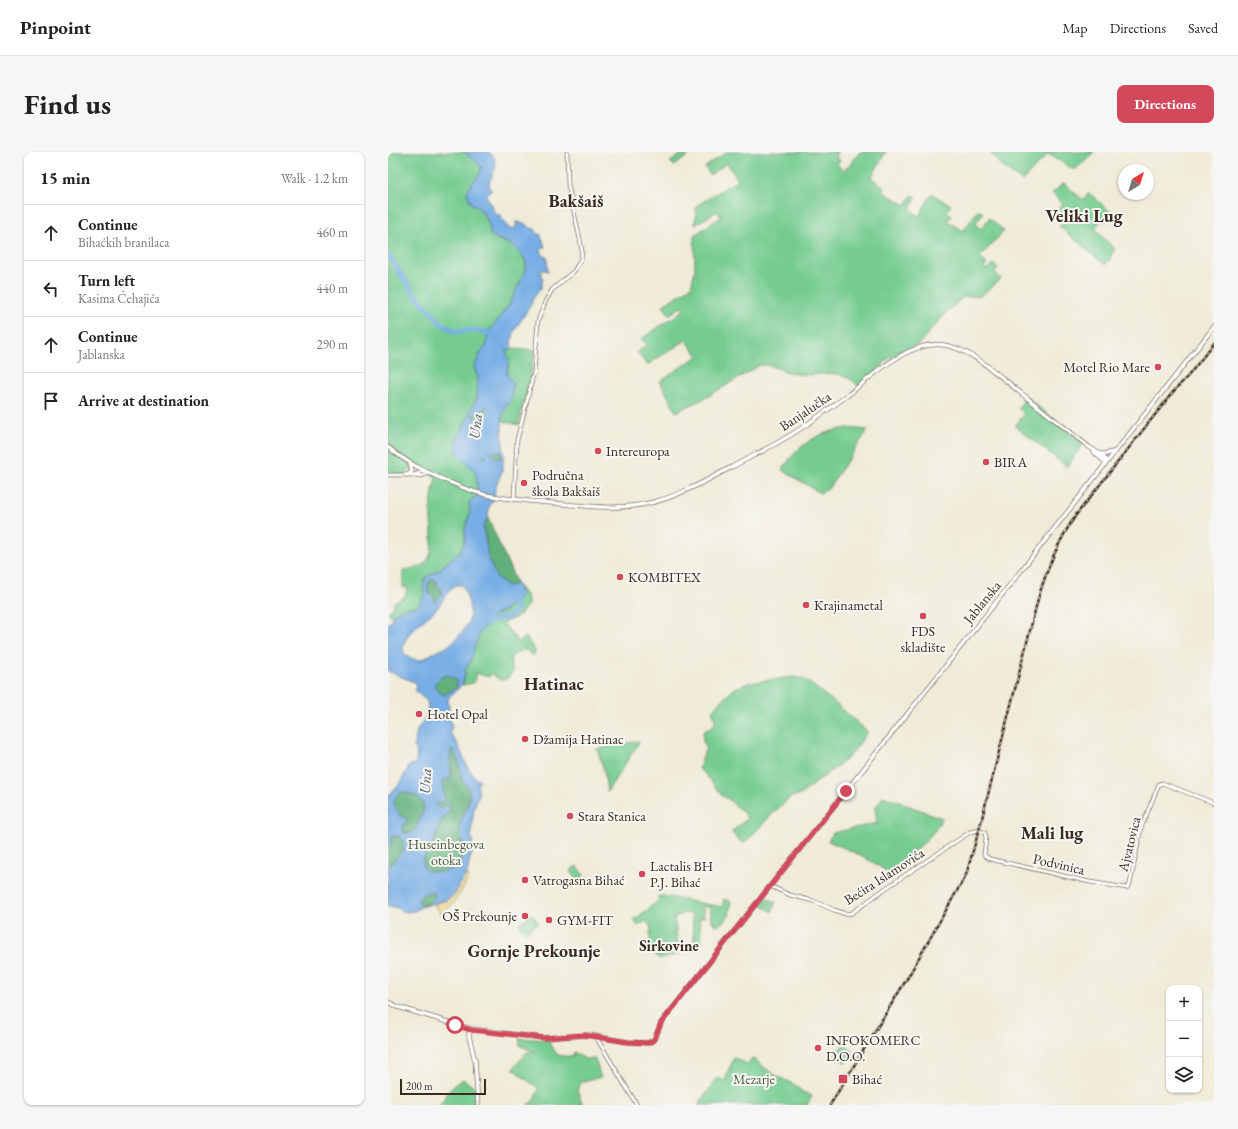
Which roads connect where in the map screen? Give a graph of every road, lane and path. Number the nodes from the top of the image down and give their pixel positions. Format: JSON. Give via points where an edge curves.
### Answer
{"nodes":[{"id":1,"x":567,"y":152,"type":"edge"},
{"id":2,"x":1214,"y":327,"type":"edge"},
{"id":3,"x":388,"y":447,"type":"edge"},
{"id":4,"x":1089,"y":447,"type":"junction"},
{"id":5,"x":1117,"y":450,"type":"junction"},
{"id":6,"x":1101,"y":454,"type":"junction"},
{"id":7,"x":410,"y":463,"type":"junction"},
{"id":8,"x":1107,"y":463,"type":"junction"},
{"id":9,"x":423,"y":471,"type":"junction"},
{"id":10,"x":428,"y":473,"type":"junction"},
{"id":11,"x":388,"y":475,"type":"edge"},
{"id":12,"x":407,"y":475,"type":"junction"},
{"id":13,"x":414,"y":475,"type":"junction"},
{"id":14,"x":514,"y":499,"type":"junction"},
{"id":15,"x":1214,"y":803,"type":"edge"},
{"id":16,"x":985,"y":856,"type":"joint"},
{"id":17,"x":770,"y":886,"type":"junction"},
{"id":18,"x":1128,"y":888,"type":"joint"},
{"id":19,"x":388,"y":1002,"type":"edge"},
{"id":20,"x":459,"y":1026,"type":"junction"},
{"id":21,"x":473,"y":1030,"type":"junction"},
{"id":22,"x":469,"y":1036,"type":"junction"},
{"id":23,"x":596,"y":1037,"type":"junction"},
{"id":24,"x":478,"y":1105,"type":"edge"},
{"id":25,"x":637,"y":1105,"type":"edge"}],
"edges":[{"from":1,"to":14,"type":"street","via":[[568,184],[582,250],[574,271],[552,290],[538,321],[534,372],[516,448]]},
{"from":2,"to":5,"type":"main road","name":"Jablanska"},
{"from":3,"to":7,"type":"main road","name":"Banjalučka"},
{"from":4,"to":6,"type":"main road"},
{"from":4,"to":8,"type":"main road"},
{"from":4,"to":14,"type":"main road","name":"Banjalučka","via":[[978,360],[956,348],[926,345],[896,359],[796,432],[701,484],[667,498],[644,504],[613,507]]},
{"from":5,"to":6,"type":"main road"},
{"from":5,"to":8,"type":"main road","name":"Jablanska"},
{"from":6,"to":8,"type":"main road"},
{"from":7,"to":9,"type":"main road","name":"Banjalučka"},
{"from":7,"to":12,"type":"main road","via":[[412,472]]},
{"from":8,"to":17,"type":"main road","name":"Jablanska"},
{"from":9,"to":10,"type":"main road","name":"Banjalučka"},
{"from":9,"to":13,"type":"street"},
{"from":10,"to":13,"type":"street","via":[[422,476]]},
{"from":10,"to":14,"type":"main road","name":"Banjalučka","via":[[485,495]]},
{"from":11,"to":12,"type":"street"},
{"from":12,"to":13,"type":"street"},
{"from":15,"to":18,"type":"street","name":"Ajvatovica","via":[[1160,783],[1141,828]]},
{"from":16,"to":17,"type":"street","name":"Bećira Islamovića","via":[[986,835],[979,830],[970,832],[852,913],[846,914]]},
{"from":16,"to":18,"type":"street","name":"Podvinica","via":[[1068,877]]},
{"from":17,"to":23,"type":"main road","name":"Jablanska","via":[[661,1023],[652,1041],[628,1042]]},
{"from":19,"to":20,"type":"main road"},
{"from":20,"to":21,"type":"main road"},
{"from":20,"to":22,"type":"main road"},
{"from":21,"to":22,"type":"main road"},
{"from":21,"to":23,"type":"main road","via":[[544,1038],[584,1035]]},
{"from":22,"to":24,"type":"main road","via":[[475,1061]]},
{"from":23,"to":25,"type":"street"}]}
